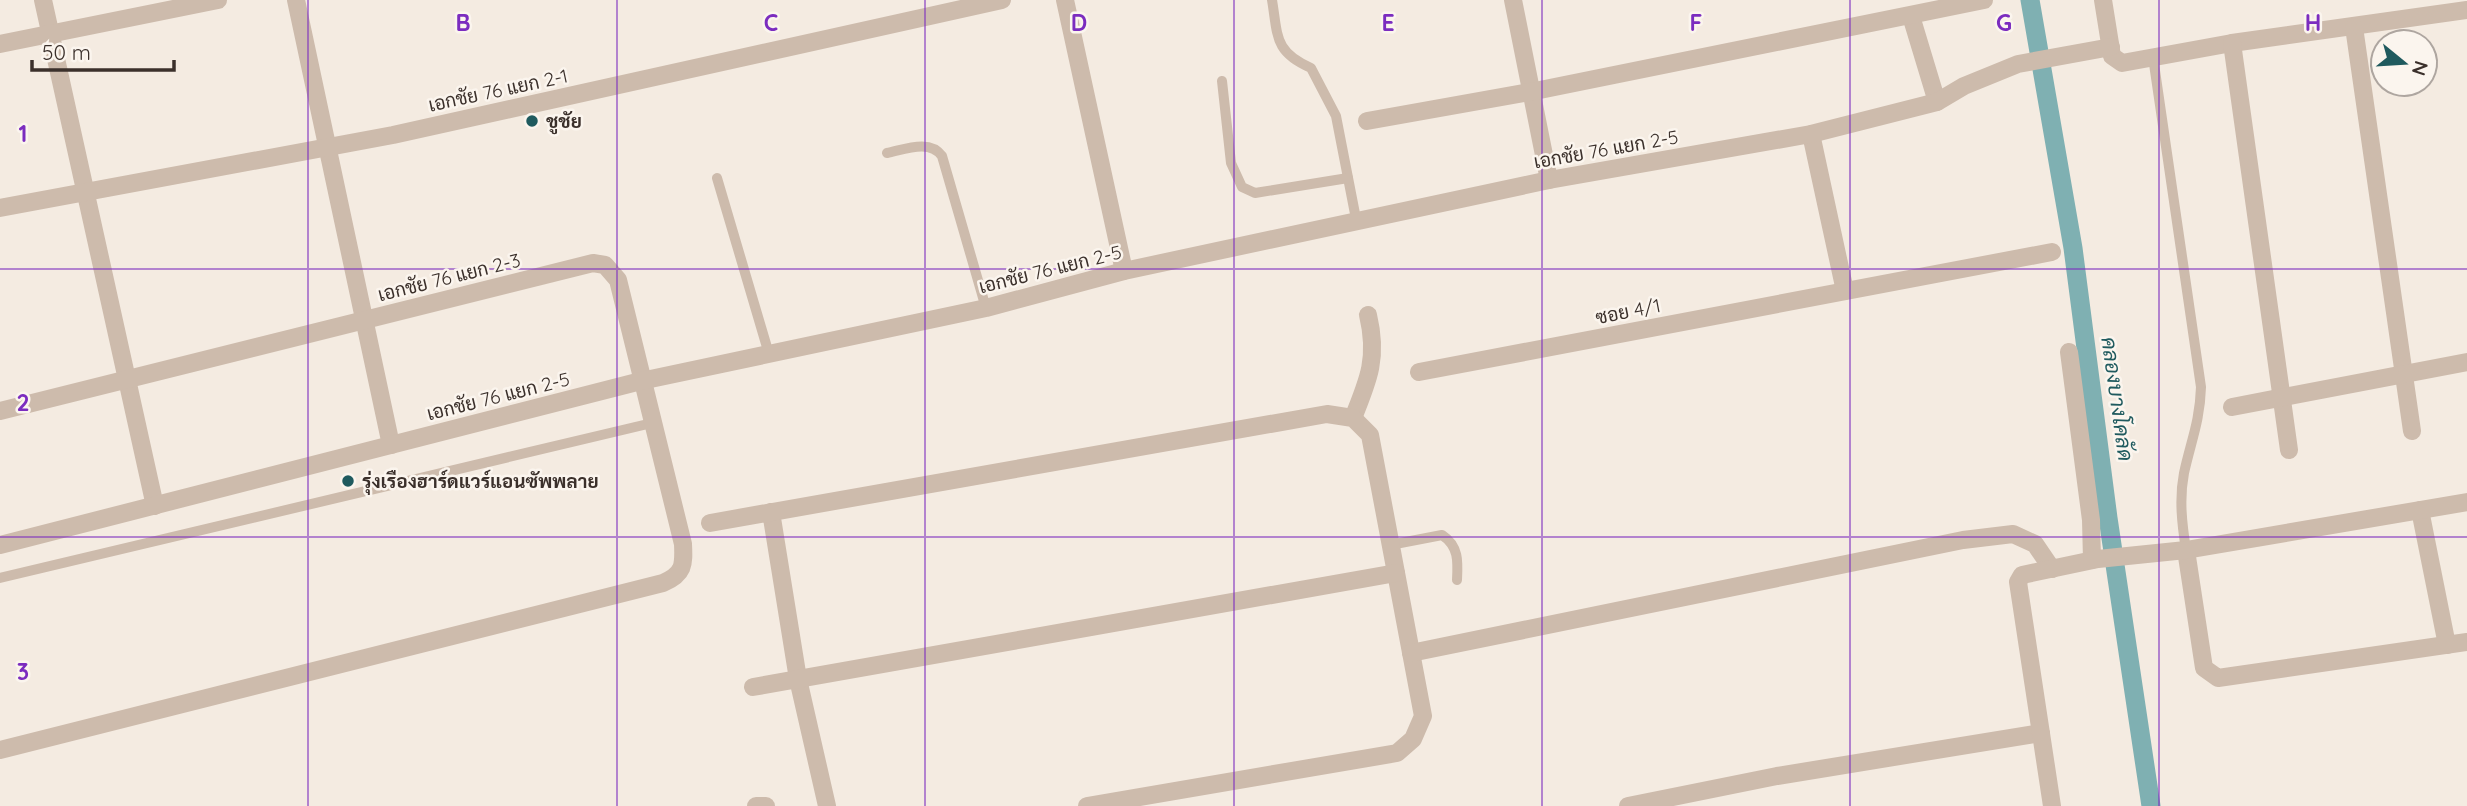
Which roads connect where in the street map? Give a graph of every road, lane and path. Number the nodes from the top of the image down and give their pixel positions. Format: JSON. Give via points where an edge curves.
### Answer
{"nodes":[{"id":1,"x":43,"y":0,"type":"edge"},
{"id":2,"x":218,"y":0,"type":"edge"},
{"id":3,"x":296,"y":0,"type":"edge"},
{"id":4,"x":1002,"y":0,"type":"edge"},
{"id":5,"x":1065,"y":0,"type":"edge"},
{"id":6,"x":1272,"y":0,"type":"edge"},
{"id":7,"x":1513,"y":0,"type":"edge"},
{"id":8,"x":1984,"y":0,"type":"edge"},
{"id":9,"x":2103,"y":0,"type":"edge"},
{"id":10,"x":2466,"y":14,"type":"edge"},
{"id":11,"x":1911,"y":16,"type":"junction"},
{"id":12,"x":2354,"y":27,"type":"junction"},
{"id":13,"x":50,"y":35,"type":"junction"},
{"id":14,"x":2232,"y":43,"type":"junction"},
{"id":15,"x":0,"y":44,"type":"edge"},
{"id":16,"x":2111,"y":47,"type":"junction"},
{"id":17,"x":2154,"y":57,"type":"junction"},
{"id":18,"x":1222,"y":81,"type":"dead end"},
{"id":19,"x":1530,"y":92,"type":"junction"},
{"id":20,"x":1937,"y":102,"type":"junction"},
{"id":21,"x":1367,"y":121,"type":"dead end"},
{"id":22,"x":1811,"y":134,"type":"junction"},
{"id":23,"x":327,"y":149,"type":"junction"},
{"id":24,"x":887,"y":153,"type":"dead end"},
{"id":25,"x":717,"y":178,"type":"dead end"},
{"id":26,"x":1348,"y":178,"type":"junction"},
{"id":27,"x":1549,"y":180,"type":"junction"},
{"id":28,"x":85,"y":191,"type":"junction"},
{"id":29,"x":0,"y":208,"type":"edge"},
{"id":30,"x":1357,"y":224,"type":"junction"},
{"id":31,"x":2052,"y":253,"type":"dead end"},
{"id":32,"x":1124,"y":271,"type":"junction"},
{"id":33,"x":1845,"y":291,"type":"junction"},
{"id":34,"x":986,"y":308,"type":"junction"},
{"id":35,"x":1368,"y":315,"type":"dead end"},
{"id":36,"x":365,"y":320,"type":"junction"},
{"id":37,"x":2069,"y":352,"type":"dead end"},
{"id":38,"x":769,"y":354,"type":"junction"},
{"id":39,"x":2467,"y":362,"type":"edge"},
{"id":40,"x":1419,"y":372,"type":"dead end"},
{"id":41,"x":2405,"y":372,"type":"junction"},
{"id":42,"x":129,"y":379,"type":"junction"},
{"id":43,"x":642,"y":382,"type":"junction"},
{"id":44,"x":2283,"y":396,"type":"junction"},
{"id":45,"x":2232,"y":407,"type":"dead end"},
{"id":46,"x":0,"y":411,"type":"edge"},
{"id":47,"x":1353,"y":418,"type":"junction"},
{"id":48,"x":652,"y":422,"type":"junction"},
{"id":49,"x":2412,"y":431,"type":"dead end"},
{"id":50,"x":391,"y":445,"type":"junction"},
{"id":51,"x":2290,"y":450,"type":"dead end"},
{"id":52,"x":2467,"y":502,"type":"edge"},
{"id":53,"x":155,"y":506,"type":"junction"},
{"id":54,"x":2420,"y":510,"type":"junction"},
{"id":55,"x":771,"y":512,"type":"junction"},
{"id":56,"x":710,"y":523,"type":"dead end"},
{"id":57,"x":0,"y":545,"type":"edge"},
{"id":58,"x":1391,"y":545,"type":"junction"},
{"id":59,"x":2186,"y":550,"type":"junction"},
{"id":60,"x":2095,"y":560,"type":"junction"},
{"id":61,"x":2052,"y":569,"type":"junction"},
{"id":62,"x":1396,"y":573,"type":"junction"},
{"id":63,"x":0,"y":578,"type":"edge"},
{"id":64,"x":1457,"y":580,"type":"dead end"},
{"id":65,"x":2467,"y":642,"type":"edge"},
{"id":66,"x":2447,"y":645,"type":"junction"},
{"id":67,"x":1410,"y":653,"type":"junction"},
{"id":68,"x":798,"y":679,"type":"junction"},
{"id":69,"x":753,"y":687,"type":"dead end"},
{"id":70,"x":2041,"y":733,"type":"junction"},
{"id":71,"x":0,"y":750,"type":"edge"},
{"id":72,"x":756,"y":806,"type":"edge"},
{"id":73,"x":766,"y":806,"type":"edge"},
{"id":74,"x":827,"y":806,"type":"edge"},
{"id":75,"x":1087,"y":806,"type":"edge"},
{"id":76,"x":1628,"y":806,"type":"edge"},
{"id":77,"x":2052,"y":806,"type":"edge"}],
"edges":[{"from":1,"to":13,"type":"street"},
{"from":2,"to":13,"type":"street"},
{"from":3,"to":23,"type":"street"},
{"from":4,"to":23,"type":"street","name":"เอกชัย 76 แยก 2-1"},
{"from":5,"to":32,"type":"street"},
{"from":6,"to":26,"type":"lane","via":[[1279,48],[1311,68],[1336,116]]},
{"from":7,"to":19,"type":"street"},
{"from":8,"to":11,"type":"street"},
{"from":9,"to":16,"type":"street"},
{"from":10,"to":12,"type":"street"},
{"from":11,"to":19,"type":"street"},
{"from":11,"to":20,"type":"street"},
{"from":12,"to":14,"type":"street"},
{"from":12,"to":41,"type":"street"},
{"from":13,"to":15,"type":"street"},
{"from":13,"to":28,"type":"street"},
{"from":14,"to":17,"type":"street"},
{"from":14,"to":44,"type":"street"},
{"from":16,"to":17,"type":"street","via":[[2112,56],[2122,63]]},
{"from":16,"to":20,"type":"street","name":"เอกชัย 76 แยก 2-5","via":[[2018,64]]},
{"from":17,"to":59,"type":"lane","via":[[2201,387],[2200,414],[2181,499]]},
{"from":18,"to":26,"type":"lane","via":[[1231,163],[1242,187],[1255,193]]},
{"from":19,"to":21,"type":"street"},
{"from":19,"to":27,"type":"street"},
{"from":20,"to":22,"type":"street","name":"เอกชัย 76 แยก 2-5"},
{"from":22,"to":27,"type":"street","name":"เอกชัย 76 แยก 2-5"},
{"from":22,"to":33,"type":"street"},
{"from":23,"to":28,"type":"street","name":"เอกชัย 76 แยก 2-1"},
{"from":23,"to":36,"type":"street"},
{"from":24,"to":34,"type":"lane","via":[[928,146],[942,156]]},
{"from":25,"to":38,"type":"lane"},
{"from":26,"to":30,"type":"lane"},
{"from":27,"to":30,"type":"street","name":"เอกชัย 76 แยก 2-5"},
{"from":28,"to":29,"type":"street","name":"เอกชัย 76 แยก 2-1"},
{"from":28,"to":42,"type":"street"},
{"from":30,"to":32,"type":"street","name":"เอกชัย 76 แยก 2-5"},
{"from":31,"to":33,"type":"street","name":"ซอย 4/1"},
{"from":32,"to":34,"type":"street","name":"เอกชัย 76 แยก 2-5"},
{"from":33,"to":40,"type":"street","name":"ซอย 4/1"},
{"from":34,"to":38,"type":"street","name":"เอกชัย 76 แยก 2-5"},
{"from":35,"to":47,"type":"street","via":[[1375,341],[1373,366]]},
{"from":36,"to":42,"type":"street","name":"เอกชัย 76 แยก 2-3"},
{"from":36,"to":43,"type":"street","name":"เอกชัย 76 แยก 2-3","via":[[593,263],[606,265],[618,280]]},
{"from":36,"to":50,"type":"street"},
{"from":37,"to":60,"type":"street"},
{"from":38,"to":43,"type":"street","name":"เอกชัย 76 แยก 2-5"},
{"from":39,"to":41,"type":"street"},
{"from":41,"to":44,"type":"street"},
{"from":41,"to":49,"type":"street"},
{"from":42,"to":46,"type":"street","name":"เอกชัย 76 แยก 2-3"},
{"from":42,"to":53,"type":"street"},
{"from":43,"to":48,"type":"street","name":"เอกชัย 76 แยก 2-3"},
{"from":43,"to":50,"type":"street","name":"เอกชัย 76 แยก 2-5"},
{"from":44,"to":45,"type":"street"},
{"from":44,"to":51,"type":"street"},
{"from":47,"to":55,"type":"street","via":[[1327,414]]},
{"from":47,"to":58,"type":"street","via":[[1370,435]]},
{"from":48,"to":63,"type":"lane"},
{"from":48,"to":71,"type":"street","name":"เอกชัย 76 แยก 2-3","via":[[683,544],[684,566],[678,576]]},
{"from":50,"to":53,"type":"street","name":"เอกชัย 76 แยก 2-5"},
{"from":52,"to":54,"type":"street"},
{"from":53,"to":57,"type":"street","name":"เอกชัย 76 แยก 2-5"},
{"from":54,"to":59,"type":"street"},
{"from":54,"to":66,"type":"street"},
{"from":55,"to":56,"type":"street"},
{"from":55,"to":68,"type":"street"},
{"from":58,"to":62,"type":"street"},
{"from":58,"to":64,"type":"lane","via":[[1442,535],[1451,540],[1458,555]]},
{"from":59,"to":60,"type":"street"},
{"from":59,"to":66,"type":"street","via":[[2204,668],[2211,675],[2225,678]]},
{"from":60,"to":61,"type":"street"},
{"from":61,"to":67,"type":"street","via":[[2035,544],[2013,534],[1963,540]]},
{"from":61,"to":70,"type":"street","via":[[2022,575],[2018,582]]},
{"from":62,"to":67,"type":"street"},
{"from":62,"to":68,"type":"street"},
{"from":65,"to":66,"type":"street"},
{"from":67,"to":75,"type":"street","via":[[1423,716],[1413,739],[1397,753]]},
{"from":68,"to":69,"type":"street"},
{"from":68,"to":74,"type":"street"},
{"from":70,"to":76,"type":"street","via":[[1777,776]]},
{"from":70,"to":77,"type":"street"},
{"from":72,"to":73,"type":"street"}]}
